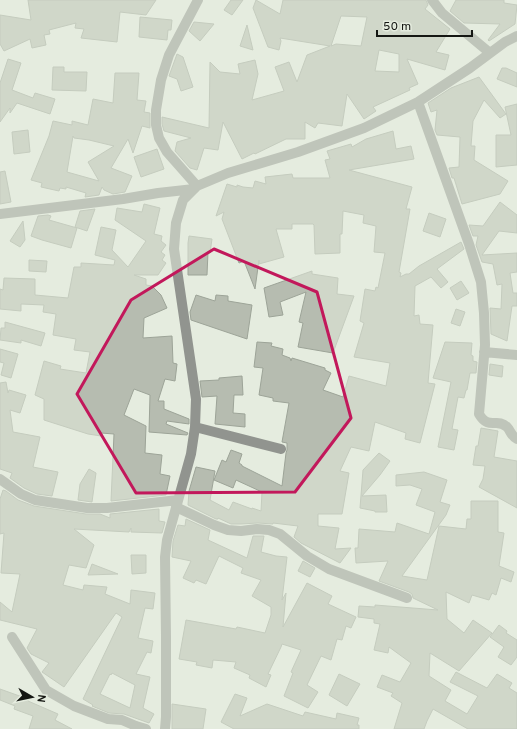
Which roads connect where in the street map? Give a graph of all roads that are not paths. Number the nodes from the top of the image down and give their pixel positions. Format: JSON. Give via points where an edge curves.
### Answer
{"nodes":[{"id":1,"x":198,"y":0,"type":"edge"},
{"id":2,"x":432,"y":0,"type":"edge"},
{"id":3,"x":517,"y":36,"type":"edge"},
{"id":4,"x":490,"y":53,"type":"junction"},
{"id":5,"x":418,"y":102,"type":"junction"},
{"id":6,"x":196,"y":188,"type":"junction"},
{"id":7,"x":0,"y":214,"type":"edge"},
{"id":8,"x":484,"y":352,"type":"junction"},
{"id":9,"x":517,"y":355,"type":"edge"},
{"id":10,"x":195,"y":427,"type":"junction"},
{"id":11,"x":517,"y":439,"type":"edge"},
{"id":12,"x":281,"y":449,"type":"dead end"},
{"id":13,"x":0,"y":479,"type":"edge"},
{"id":14,"x":177,"y":503,"type":"junction"},
{"id":15,"x":407,"y":598,"type":"dead end"},
{"id":16,"x":12,"y":637,"type":"dead end"},
{"id":17,"x":146,"y":729,"type":"edge"},
{"id":18,"x":165,"y":729,"type":"edge"}],
"edges":[{"from":1,"to":6,"type":"street","via":[[169,55],[161,80],[156,110],[159,138]]},
{"from":2,"to":4,"type":"street","via":[[442,13]]},
{"from":3,"to":4,"type":"street"},
{"from":4,"to":5,"type":"street"},
{"from":5,"to":6,"type":"street","via":[[364,128],[298,152],[228,173]]},
{"from":5,"to":8,"type":"street","via":[[481,282]]},
{"from":6,"to":7,"type":"street"},
{"from":6,"to":10,"type":"street","via":[[184,200],[176,223],[174,249],[196,399]]},
{"from":8,"to":9,"type":"street"},
{"from":8,"to":11,"type":"street","via":[[479,414],[482,420],[489,424],[500,423],[507,427]]},
{"from":10,"to":12,"type":"street"},
{"from":10,"to":14,"type":"street","via":[[191,454]]},
{"from":13,"to":14,"type":"street","via":[[21,494],[35,500],[87,508]]},
{"from":14,"to":15,"type":"street","via":[[214,525],[228,530],[257,529],[280,534],[307,556],[329,569]]},
{"from":14,"to":18,"type":"street","via":[[165,557]]},
{"from":16,"to":17,"type":"street","via":[[46,690],[81,709]]}]}
